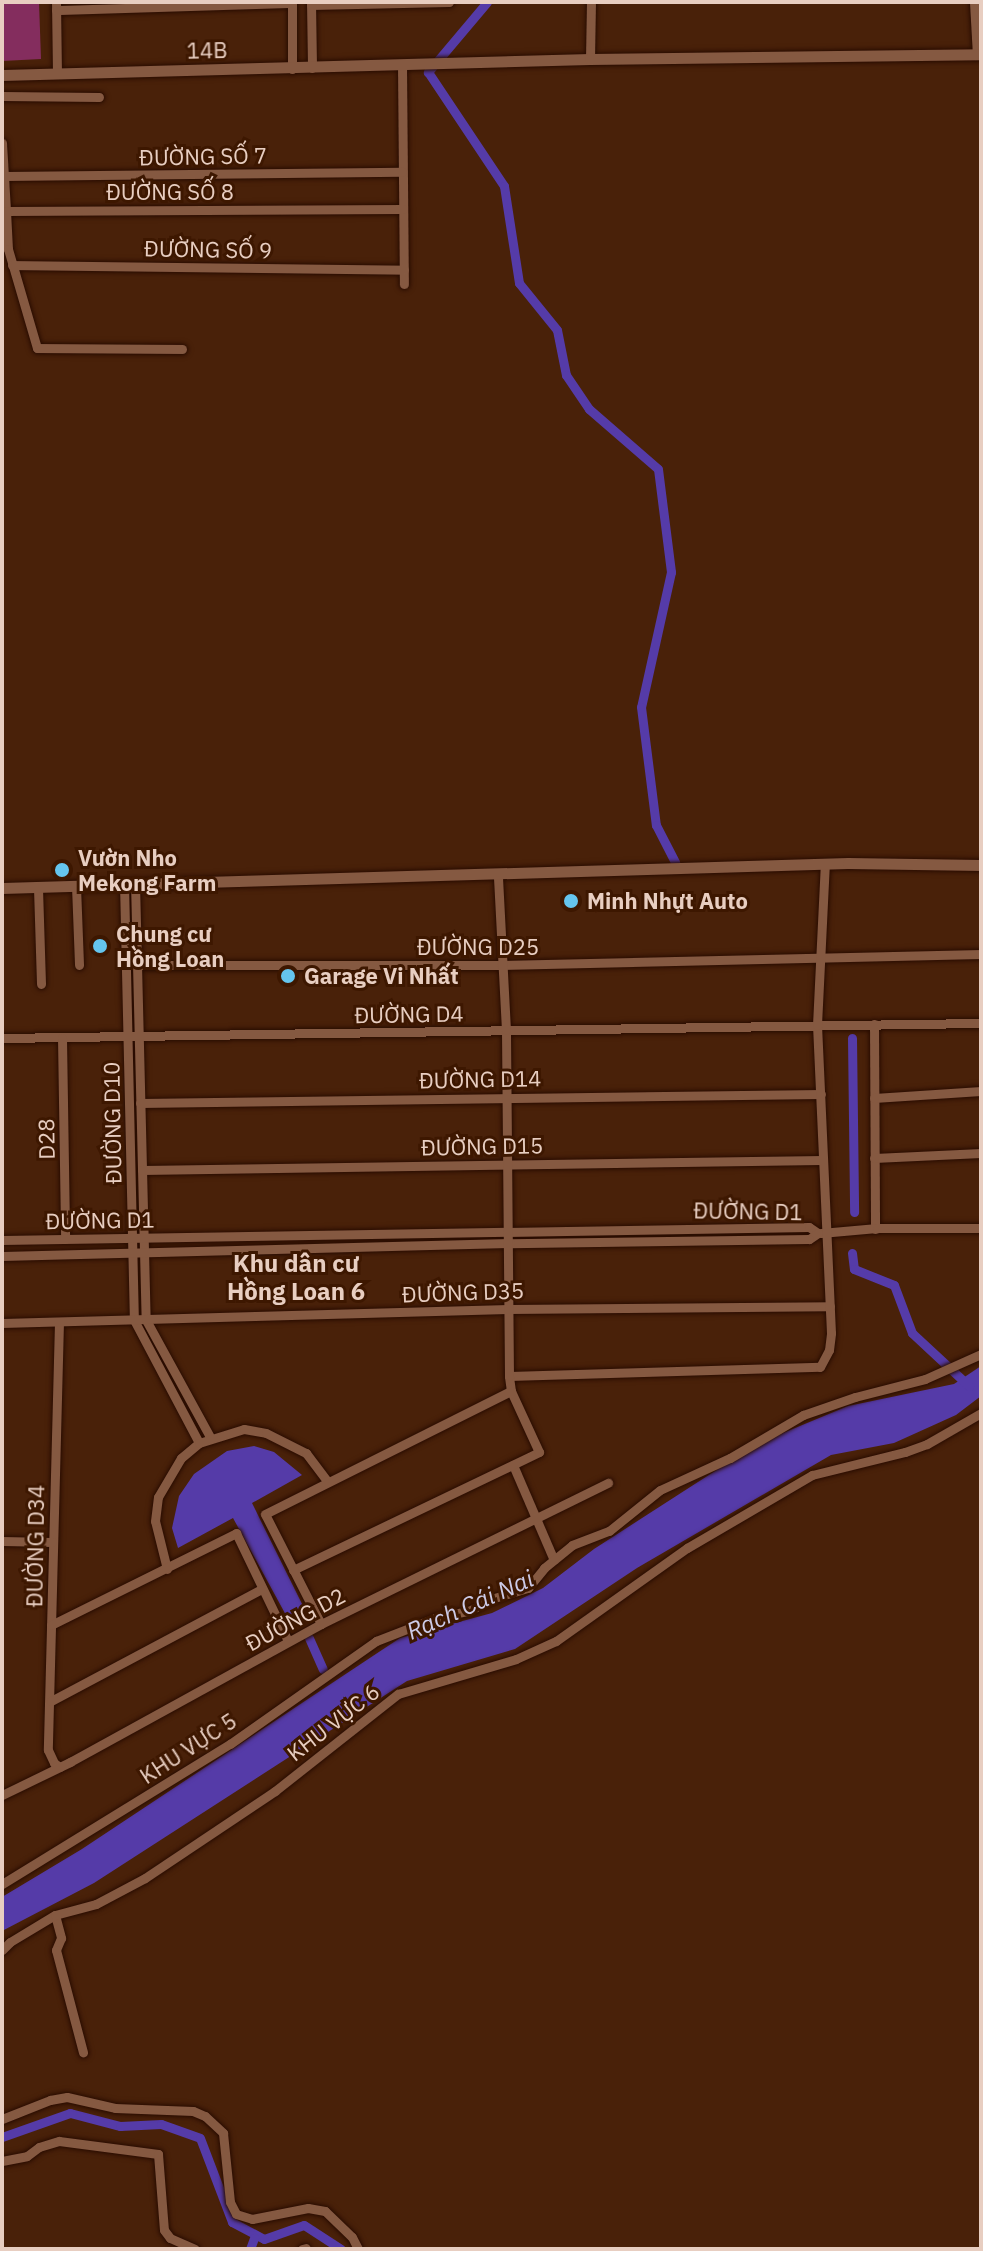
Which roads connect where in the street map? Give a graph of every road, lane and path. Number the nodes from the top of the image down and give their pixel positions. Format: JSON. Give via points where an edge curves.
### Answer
{"nodes":[{"id":1,"x":292,"y":2,"type":"edge"},
{"id":2,"x":449,"y":2,"type":"edge"},
{"id":3,"x":591,"y":2,"type":"edge"},
{"id":4,"x":974,"y":2,"type":"edge"},
{"id":5,"x":311,"y":3,"type":"edge"},
{"id":6,"x":56,"y":6,"type":"edge"},
{"id":7,"x":979,"y":54,"type":"edge"},
{"id":8,"x":590,"y":59,"type":"junction"},
{"id":9,"x":407,"y":65,"type":"junction"},
{"id":10,"x":312,"y":68,"type":"junction"},
{"id":11,"x":292,"y":69,"type":"junction"},
{"id":12,"x":57,"y":73,"type":"junction"},
{"id":13,"x":2,"y":75,"type":"edge"},
{"id":14,"x":2,"y":96,"type":"edge"},
{"id":15,"x":99,"y":97,"type":"dead end"},
{"id":16,"x":2,"y":143,"type":"edge"},
{"id":17,"x":402,"y":172,"type":"junction"},
{"id":18,"x":4,"y":176,"type":"edge"},
{"id":19,"x":403,"y":209,"type":"junction"},
{"id":20,"x":6,"y":211,"type":"junction"},
{"id":21,"x":12,"y":265,"type":"junction"},
{"id":22,"x":404,"y":270,"type":"junction"},
{"id":23,"x":404,"y":284,"type":"dead end"},
{"id":24,"x":182,"y":349,"type":"dead end"},
{"id":25,"x":825,"y":864,"type":"junction"},
{"id":26,"x":981,"y":865,"type":"edge"},
{"id":27,"x":498,"y":876,"type":"junction"},
{"id":28,"x":129,"y":883,"type":"junction"},
{"id":29,"x":76,"y":886,"type":"junction"},
{"id":30,"x":2,"y":888,"type":"edge"},
{"id":31,"x":38,"y":888,"type":"junction"},
{"id":32,"x":981,"y":954,"type":"edge"},
{"id":33,"x":819,"y":957,"type":"junction"},
{"id":34,"x":79,"y":965,"type":"dead end"},
{"id":35,"x":131,"y":965,"type":"junction"},
{"id":36,"x":501,"y":965,"type":"junction"},
{"id":37,"x":41,"y":984,"type":"dead end"},
{"id":38,"x":981,"y":1023,"type":"edge"},
{"id":39,"x":874,"y":1024,"type":"junction"},
{"id":40,"x":817,"y":1025,"type":"junction"},
{"id":41,"x":506,"y":1030,"type":"junction"},
{"id":42,"x":2,"y":1038,"type":"edge"},
{"id":43,"x":62,"y":1038,"type":"junction"},
{"id":44,"x":133,"y":1038,"type":"junction"},
{"id":45,"x":981,"y":1091,"type":"edge"},
{"id":46,"x":821,"y":1094,"type":"junction"},
{"id":47,"x":507,"y":1097,"type":"junction"},
{"id":48,"x":874,"y":1098,"type":"junction"},
{"id":49,"x":140,"y":1103,"type":"junction"},
{"id":50,"x":981,"y":1153,"type":"edge"},
{"id":51,"x":874,"y":1158,"type":"junction"},
{"id":52,"x":822,"y":1160,"type":"junction"},
{"id":53,"x":508,"y":1163,"type":"junction"},
{"id":54,"x":142,"y":1170,"type":"junction"},
{"id":55,"x":981,"y":1228,"type":"edge"},
{"id":56,"x":875,"y":1229,"type":"junction"},
{"id":57,"x":509,"y":1230,"type":"junction"},
{"id":58,"x":822,"y":1233,"type":"junction"},
{"id":59,"x":137,"y":1238,"type":"junction"},
{"id":60,"x":65,"y":1239,"type":"junction"},
{"id":61,"x":2,"y":1240,"type":"edge"},
{"id":62,"x":510,"y":1243,"type":"junction"},
{"id":63,"x":138,"y":1253,"type":"junction"},
{"id":64,"x":2,"y":1256,"type":"edge"},
{"id":65,"x":830,"y":1306,"type":"junction"},
{"id":66,"x":508,"y":1309,"type":"junction"},
{"id":67,"x":134,"y":1320,"type":"junction"},
{"id":68,"x":146,"y":1320,"type":"junction"},
{"id":69,"x":59,"y":1322,"type":"junction"},
{"id":70,"x":2,"y":1323,"type":"edge"},
{"id":71,"x":981,"y":1354,"type":"edge"},
{"id":72,"x":509,"y":1376,"type":"junction"},
{"id":73,"x":511,"y":1391,"type":"junction"},
{"id":74,"x":981,"y":1413,"type":"edge"},
{"id":75,"x":210,"y":1437,"type":"junction"},
{"id":76,"x":199,"y":1443,"type":"junction"},
{"id":77,"x":513,"y":1465,"type":"junction"},
{"id":78,"x":328,"y":1482,"type":"junction"},
{"id":79,"x":608,"y":1483,"type":"dead end"},
{"id":80,"x":536,"y":1519,"type":"junction"},
{"id":81,"x":2,"y":1541,"type":"edge"},
{"id":82,"x":52,"y":1542,"type":"junction"},
{"id":83,"x":554,"y":1560,"type":"junction"},
{"id":84,"x":167,"y":1569,"type":"junction"},
{"id":85,"x":293,"y":1570,"type":"junction"},
{"id":86,"x":262,"y":1589,"type":"junction"},
{"id":87,"x":321,"y":1624,"type":"junction"},
{"id":88,"x":51,"y":1625,"type":"junction"},
{"id":89,"x":288,"y":1641,"type":"junction"},
{"id":90,"x":51,"y":1701,"type":"junction"},
{"id":91,"x":60,"y":1767,"type":"junction"},
{"id":92,"x":2,"y":1795,"type":"edge"},
{"id":93,"x":2,"y":1884,"type":"edge"},
{"id":94,"x":55,"y":1915,"type":"junction"},
{"id":95,"x":2,"y":1950,"type":"edge"},
{"id":96,"x":83,"y":2052,"type":"dead end"},
{"id":97,"x":2,"y":2119,"type":"edge"},
{"id":98,"x":2,"y":2161,"type":"edge"},
{"id":99,"x":195,"y":2249,"type":"edge"},
{"id":100,"x":358,"y":2249,"type":"edge"}],
"edges":[{"from":1,"to":6,"type":"street"},
{"from":1,"to":11,"type":"street"},
{"from":2,"to":5,"type":"street"},
{"from":3,"to":8,"type":"street"},
{"from":4,"to":7,"type":"street"},
{"from":5,"to":10,"type":"street"},
{"from":6,"to":12,"type":"street"},
{"from":7,"to":8,"type":"street","name":"14B"},
{"from":8,"to":9,"type":"street","name":"14B"},
{"from":9,"to":10,"type":"street","name":"14B"},
{"from":9,"to":17,"type":"street"},
{"from":10,"to":11,"type":"street","name":"14B"},
{"from":11,"to":12,"type":"street","name":"14B"},
{"from":12,"to":13,"type":"street","name":"14B"},
{"from":14,"to":15,"type":"street"},
{"from":16,"to":18,"type":"street"},
{"from":17,"to":18,"type":"street","name":"ĐƯỜNG SỐ 7"},
{"from":17,"to":19,"type":"street"},
{"from":18,"to":20,"type":"street"},
{"from":19,"to":20,"type":"street","name":"ĐƯỜNG SỐ 8"},
{"from":19,"to":22,"type":"street"},
{"from":20,"to":21,"type":"street"},
{"from":21,"to":22,"type":"street","name":"ĐƯỜNG SỐ 9"},
{"from":21,"to":24,"type":"street","via":[[37,348]]},
{"from":22,"to":23,"type":"street"},
{"from":25,"to":26,"type":"street"},
{"from":25,"to":27,"type":"street"},
{"from":25,"to":33,"type":"street"},
{"from":27,"to":28,"type":"street"},
{"from":27,"to":36,"type":"street"},
{"from":28,"to":29,"type":"street"},
{"from":28,"to":35,"type":"street","name":"ĐƯỜNG D10"},
{"from":29,"to":31,"type":"street"},
{"from":29,"to":34,"type":"street"},
{"from":30,"to":31,"type":"street"},
{"from":31,"to":37,"type":"street"},
{"from":32,"to":33,"type":"street","name":"ĐƯỜNG D25"},
{"from":33,"to":36,"type":"street","name":"ĐƯỜNG D25"},
{"from":33,"to":40,"type":"street"},
{"from":35,"to":36,"type":"street","name":"ĐƯỜNG D25"},
{"from":35,"to":44,"type":"street","name":"ĐƯỜNG D10"},
{"from":36,"to":41,"type":"street"},
{"from":38,"to":39,"type":"street","name":"ĐƯỜNG D4"},
{"from":39,"to":40,"type":"street","name":"ĐƯỜNG D4"},
{"from":39,"to":48,"type":"street"},
{"from":40,"to":41,"type":"street","name":"ĐƯỜNG D4"},
{"from":40,"to":46,"type":"street"},
{"from":41,"to":44,"type":"street","name":"ĐƯỜNG D4"},
{"from":41,"to":47,"type":"street"},
{"from":42,"to":43,"type":"street","name":"ĐƯỜNG D4"},
{"from":43,"to":44,"type":"street","name":"ĐƯỜNG D4"},
{"from":43,"to":60,"type":"street","name":"D28"},
{"from":44,"to":49,"type":"street","name":"ĐƯỜNG D10"},
{"from":44,"to":59,"type":"street","name":"ĐƯỜNG D10"},
{"from":45,"to":48,"type":"street"},
{"from":46,"to":47,"type":"street","name":"ĐƯỜNG D14"},
{"from":46,"to":52,"type":"street"},
{"from":47,"to":49,"type":"street","name":"ĐƯỜNG D14"},
{"from":47,"to":53,"type":"street"},
{"from":48,"to":51,"type":"street"},
{"from":49,"to":54,"type":"street","name":"ĐƯỜNG D10"},
{"from":50,"to":51,"type":"street"},
{"from":51,"to":56,"type":"street"},
{"from":52,"to":53,"type":"street","name":"ĐƯỜNG D15"},
{"from":52,"to":58,"type":"street"},
{"from":53,"to":54,"type":"street","name":"ĐƯỜNG D15"},
{"from":53,"to":57,"type":"street"},
{"from":54,"to":59,"type":"street","name":"ĐƯỜNG D10"},
{"from":55,"to":56,"type":"street"},
{"from":56,"to":58,"type":"street"},
{"from":57,"to":58,"type":"street","name":"ĐƯỜNG D1","via":[[809,1227]]},
{"from":57,"to":59,"type":"street","name":"ĐƯỜNG D1"},
{"from":57,"to":62,"type":"street"},
{"from":58,"to":62,"type":"street","name":"ĐƯỜNG D1","via":[[809,1239]]},
{"from":58,"to":65,"type":"street"},
{"from":59,"to":60,"type":"street","name":"ĐƯỜNG D1"},
{"from":59,"to":63,"type":"street","name":"ĐƯỜNG D10"},
{"from":60,"to":61,"type":"street","name":"ĐƯỜNG D1"},
{"from":62,"to":63,"type":"street","name":"ĐƯỜNG D1"},
{"from":62,"to":66,"type":"street"},
{"from":63,"to":64,"type":"street","name":"ĐƯỜNG D1"},
{"from":63,"to":67,"type":"street","name":"ĐƯỜNG D10"},
{"from":63,"to":68,"type":"street","name":"ĐƯỜNG D10"},
{"from":65,"to":66,"type":"street","name":"ĐƯỜNG D35"},
{"from":65,"to":72,"type":"street","via":[[829,1350],[820,1367]]},
{"from":66,"to":68,"type":"street","name":"ĐƯỜNG D35"},
{"from":66,"to":72,"type":"street"},
{"from":67,"to":68,"type":"street","name":"ĐƯỜNG D35"},
{"from":67,"to":69,"type":"street","name":"ĐƯỜNG D35"},
{"from":67,"to":76,"type":"street","name":"ĐƯỜNG D10"},
{"from":68,"to":75,"type":"street","name":"ĐƯỜNG D10"},
{"from":69,"to":70,"type":"street","name":"ĐƯỜNG D35"},
{"from":69,"to":82,"type":"street","name":"ĐƯỜNG D34"},
{"from":71,"to":83,"type":"street","name":"KHU VỰC 5","via":[[925,1379],[803,1415],[730,1458],[660,1490],[625,1522],[572,1545]]},
{"from":72,"to":73,"type":"street"},
{"from":73,"to":77,"type":"street","via":[[539,1452]]},
{"from":73,"to":78,"type":"street"},
{"from":74,"to":94,"type":"street","name":"KHU VỰC 6","via":[[905,1452],[822,1471],[676,1555],[556,1641],[516,1659],[398,1694],[265,1798],[145,1878],[96,1904]]},
{"from":75,"to":76,"type":"street"},
{"from":75,"to":78,"type":"street","via":[[244,1429],[276,1436],[306,1453]]},
{"from":76,"to":84,"type":"street","via":[[181,1458],[158,1497],[155,1521]]},
{"from":77,"to":80,"type":"street"},
{"from":77,"to":85,"type":"street"},
{"from":78,"to":85,"type":"street","via":[[265,1514]]},
{"from":79,"to":80,"type":"street","name":"ĐƯỜNG D2"},
{"from":80,"to":83,"type":"street"},
{"from":80,"to":87,"type":"street","name":"ĐƯỜNG D2"},
{"from":81,"to":82,"type":"street"},
{"from":82,"to":88,"type":"street","name":"ĐƯỜNG D34"},
{"from":83,"to":93,"type":"street","name":"KHU VỰC 5","via":[[528,1588],[388,1635],[230,1744]]},
{"from":84,"to":86,"type":"street","via":[[236,1533]]},
{"from":84,"to":88,"type":"street"},
{"from":85,"to":87,"type":"street"},
{"from":86,"to":89,"type":"street"},
{"from":86,"to":90,"type":"street"},
{"from":87,"to":89,"type":"street","name":"ĐƯỜNG D2"},
{"from":88,"to":90,"type":"street","name":"ĐƯỜNG D34"},
{"from":89,"to":91,"type":"street","name":"ĐƯỜNG D2"},
{"from":90,"to":91,"type":"street","name":"ĐƯỜNG D34","via":[[48,1750]]},
{"from":91,"to":92,"type":"street","name":"ĐƯỜNG D2"},
{"from":94,"to":95,"type":"street","name":"KHU VỰC 6"},
{"from":94,"to":96,"type":"street","via":[[61,1938],[56,1950]]},
{"from":97,"to":100,"type":"street","via":[[67,2097],[115,2108],[193,2111],[223,2133],[230,2202],[236,2214],[252,2219],[299,2209],[325,2211]]},
{"from":98,"to":99,"type":"street","via":[[59,2141],[158,2154],[164,2230]]}]}
